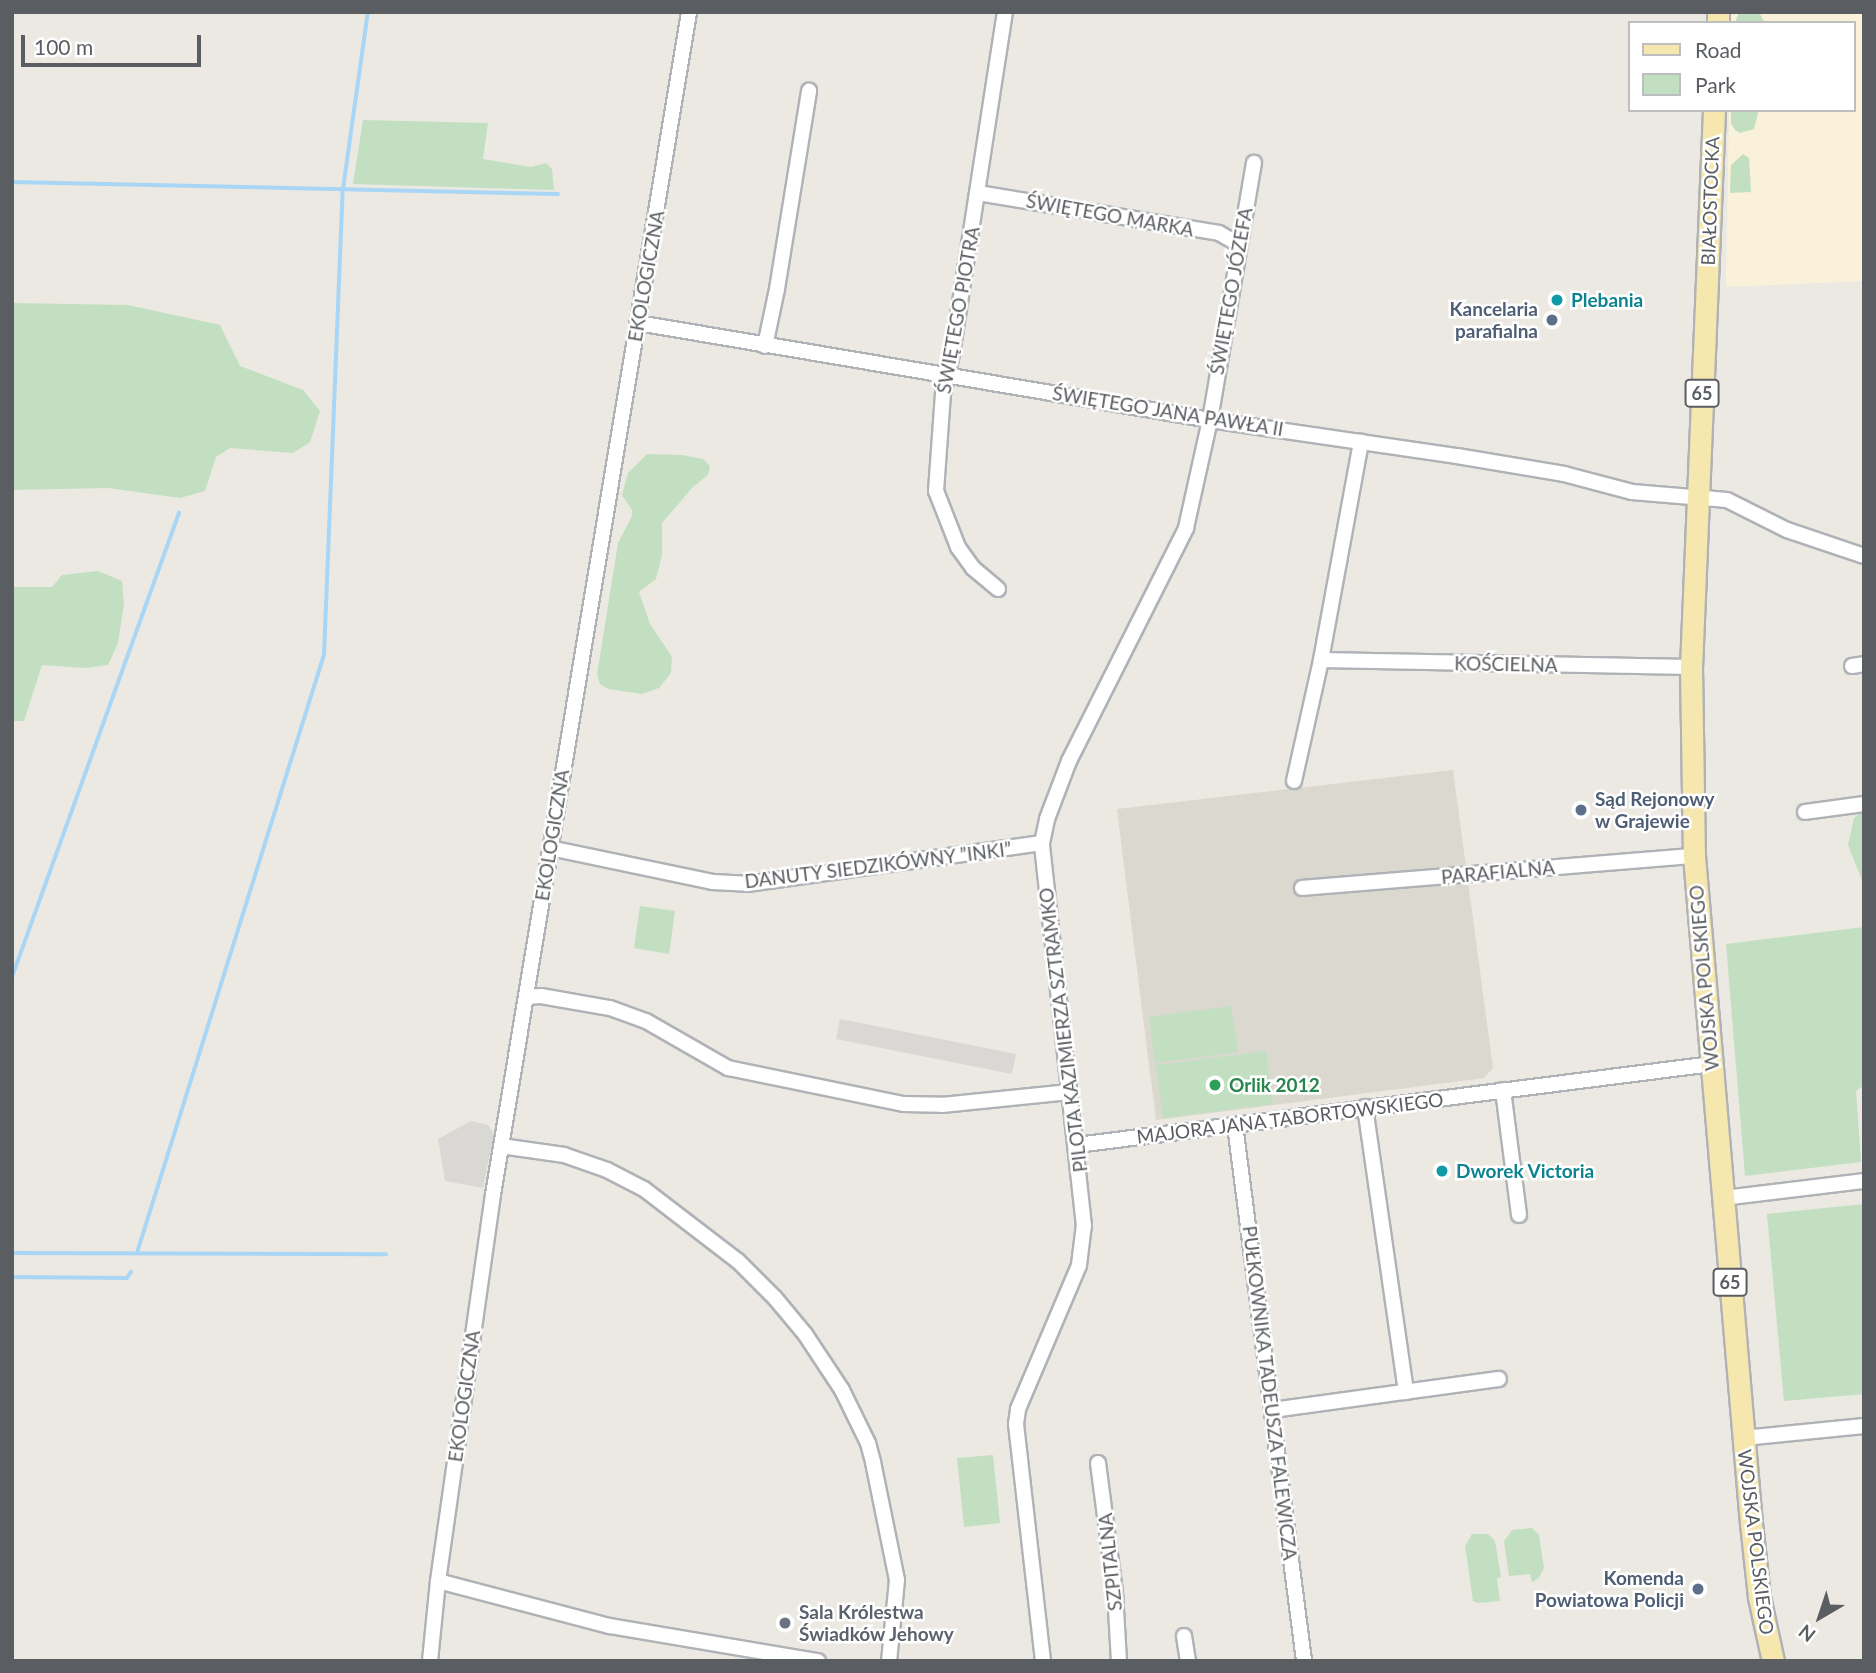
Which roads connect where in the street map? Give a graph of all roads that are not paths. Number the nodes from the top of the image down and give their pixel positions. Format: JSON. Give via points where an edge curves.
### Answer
{"nodes":[{"id":1,"x":689,"y":12,"type":"edge"},
{"id":2,"x":1005,"y":12,"type":"edge"},
{"id":3,"x":809,"y":91,"type":"dead end"},
{"id":4,"x":1714,"y":112,"type":"edge"},
{"id":5,"x":1254,"y":163,"type":"dead end"},
{"id":6,"x":978,"y":193,"type":"junction"},
{"id":7,"x":1238,"y":244,"type":"junction"},
{"id":8,"x":1707,"y":291,"type":"joint"},
{"id":9,"x":638,"y":323,"type":"junction"},
{"id":10,"x":765,"y":346,"type":"junction"},
{"id":11,"x":948,"y":374,"type":"junction"},
{"id":12,"x":1210,"y":419,"type":"junction"},
{"id":13,"x":1361,"y":442,"type":"junction"},
{"id":14,"x":1698,"y":495,"type":"junction"},
{"id":15,"x":1864,"y":556,"type":"edge"},
{"id":16,"x":998,"y":589,"type":"dead end"},
{"id":17,"x":1321,"y":660,"type":"junction"},
{"id":18,"x":1691,"y":667,"type":"junction"},
{"id":19,"x":1294,"y":781,"type":"dead end"},
{"id":20,"x":1864,"y":804,"type":"edge"},
{"id":21,"x":1805,"y":812,"type":"dead end"},
{"id":22,"x":1042,"y":843,"type":"junction"},
{"id":23,"x":550,"y":848,"type":"junction"},
{"id":24,"x":1694,"y":856,"type":"junction"},
{"id":25,"x":1302,"y":888,"type":"dead end"},
{"id":26,"x":526,"y":997,"type":"junction"},
{"id":27,"x":1712,"y":1064,"type":"junction"},
{"id":28,"x":1503,"y":1090,"type":"junction"},
{"id":29,"x":1069,"y":1092,"type":"junction"},
{"id":30,"x":1365,"y":1107,"type":"junction"},
{"id":31,"x":1235,"y":1125,"type":"junction"},
{"id":32,"x":1077,"y":1145,"type":"junction"},
{"id":33,"x":501,"y":1146,"type":"junction"},
{"id":34,"x":1864,"y":1181,"type":"edge"},
{"id":35,"x":1723,"y":1198,"type":"junction"},
{"id":36,"x":1519,"y":1215,"type":"dead end"},
{"id":37,"x":1499,"y":1379,"type":"dead end"},
{"id":38,"x":1406,"y":1392,"type":"junction"},
{"id":39,"x":1272,"y":1410,"type":"junction"},
{"id":40,"x":1864,"y":1426,"type":"edge"},
{"id":41,"x":1743,"y":1438,"type":"junction"},
{"id":42,"x":1098,"y":1463,"type":"dead end"},
{"id":43,"x":438,"y":1581,"type":"junction"},
{"id":44,"x":1184,"y":1636,"type":"dead end"},
{"id":45,"x":430,"y":1661,"type":"edge"},
{"id":46,"x":817,"y":1661,"type":"edge"},
{"id":47,"x":889,"y":1661,"type":"edge"},
{"id":48,"x":1044,"y":1661,"type":"edge"},
{"id":49,"x":1119,"y":1661,"type":"edge"},
{"id":50,"x":1188,"y":1661,"type":"edge"},
{"id":51,"x":1304,"y":1661,"type":"edge"},
{"id":52,"x":1773,"y":1661,"type":"edge"}],
"edges":[{"from":1,"to":9,"type":"street","name":"EKOLOGICZNA"},
{"from":2,"to":6,"type":"street","name":"ŚWIĘTEGO PIOTRA"},
{"from":3,"to":10,"type":"street"},
{"from":4,"to":8,"type":"main road","name":"BIAŁOSTOCKA","number":"65"},
{"from":5,"to":7,"type":"street","name":"ŚWIĘTEGO JÓZEFA"},
{"from":6,"to":7,"type":"street","name":"ŚWIĘTEGO MARKA","via":[[1219,233]]},
{"from":6,"to":11,"type":"street","name":"ŚWIĘTEGO PIOTRA"},
{"from":7,"to":12,"type":"street","name":"ŚWIĘTEGO JÓZEFA"},
{"from":8,"to":14,"type":"main road","name":"WOJSKA POLSKIEGO","number":"65"},
{"from":9,"to":10,"type":"street","name":"ŚWIĘTEGO JANA PAWŁA II"},
{"from":9,"to":23,"type":"street","name":"EKOLOGICZNA"},
{"from":10,"to":11,"type":"street","name":"ŚWIĘTEGO JANA PAWŁA II"},
{"from":11,"to":12,"type":"street","name":"ŚWIĘTEGO JANA PAWŁA II"},
{"from":11,"to":16,"type":"street","name":"ŚWIĘTEGO PIOTRA","via":[[937,497],[964,557]]},
{"from":12,"to":13,"type":"street","name":"ŚWIĘTEGO JANA PAWŁA II"},
{"from":12,"to":22,"type":"street","name":"PILOTA KAZIMIERZA SZTRAMKO","via":[[1186,528],[1069,761]]},
{"from":13,"to":14,"type":"street","name":"ŚWIĘTEGO JANA PAWŁA II","via":[[1564,474],[1632,492]]},
{"from":13,"to":17,"type":"street"},
{"from":14,"to":15,"type":"street","name":"ŚWIĘTEGO JANA PAWŁA II","via":[[1740,504],[1787,530]]},
{"from":14,"to":18,"type":"main road","name":"WOJSKA POLSKIEGO","number":"65"},
{"from":17,"to":18,"type":"street","name":"KOŚCIELNA"},
{"from":17,"to":19,"type":"street"},
{"from":18,"to":24,"type":"main road","name":"WOJSKA POLSKIEGO","number":"65"},
{"from":20,"to":21,"type":"street"},
{"from":22,"to":23,"type":"street","name":"DANUTY SIEDZIKÓWNY ”INKI”","via":[[747,884],[713,882]]},
{"from":22,"to":29,"type":"street","name":"PILOTA KAZIMIERZA SZTRAMKO"},
{"from":23,"to":26,"type":"street","name":"EKOLOGICZNA"},
{"from":24,"to":25,"type":"street","name":"PARAFIALNA"},
{"from":24,"to":27,"type":"main road","name":"WOJSKA POLSKIEGO","number":"65"},
{"from":26,"to":29,"type":"street","via":[[610,1008],[646,1021],[728,1068],[903,1104],[942,1105]]},
{"from":26,"to":33,"type":"street","name":"EKOLOGICZNA"},
{"from":27,"to":28,"type":"street","name":"MAJORA JANA TABORTOWSKIEGO"},
{"from":27,"to":35,"type":"main road","name":"WOJSKA POLSKIEGO","number":"65"},
{"from":28,"to":30,"type":"street","name":"MAJORA JANA TABORTOWSKIEGO"},
{"from":28,"to":36,"type":"street"},
{"from":29,"to":32,"type":"street","name":"PILOTA KAZIMIERZA SZTRAMKO"},
{"from":30,"to":31,"type":"street","name":"MAJORA JANA TABORTOWSKIEGO"},
{"from":30,"to":38,"type":"street"},
{"from":31,"to":32,"type":"street","name":"MAJORA JANA TABORTOWSKIEGO"},
{"from":31,"to":39,"type":"street","name":"PUŁKOWNIKA TADEUSZA FALEWICZA"},
{"from":32,"to":48,"type":"street","name":"PILOTA KAZIMIERZA SZTRAMKO","via":[[1084,1210],[1082,1252],[1018,1409],[1016,1424]]},
{"from":33,"to":43,"type":"street","name":"EKOLOGICZNA"},
{"from":33,"to":47,"type":"street","via":[[564,1156],[644,1189],[738,1261],[813,1345],[842,1390],[868,1443],[876,1472],[897,1580]]},
{"from":34,"to":35,"type":"street"},
{"from":35,"to":41,"type":"main road","name":"WOJSKA POLSKIEGO","number":"65"},
{"from":37,"to":38,"type":"street"},
{"from":38,"to":39,"type":"street"},
{"from":39,"to":51,"type":"street","name":"PUŁKOWNIKA TADEUSZA FALEWICZA"},
{"from":40,"to":41,"type":"street"},
{"from":41,"to":52,"type":"main road","name":"WOJSKA POLSKIEGO","number":"65","via":[[1759,1597]]},
{"from":42,"to":49,"type":"street","name":"SZPITALNA"},
{"from":43,"to":45,"type":"street","name":"EKOLOGICZNA"},
{"from":43,"to":46,"type":"street","via":[[610,1626]]},
{"from":44,"to":50,"type":"street"}]}
